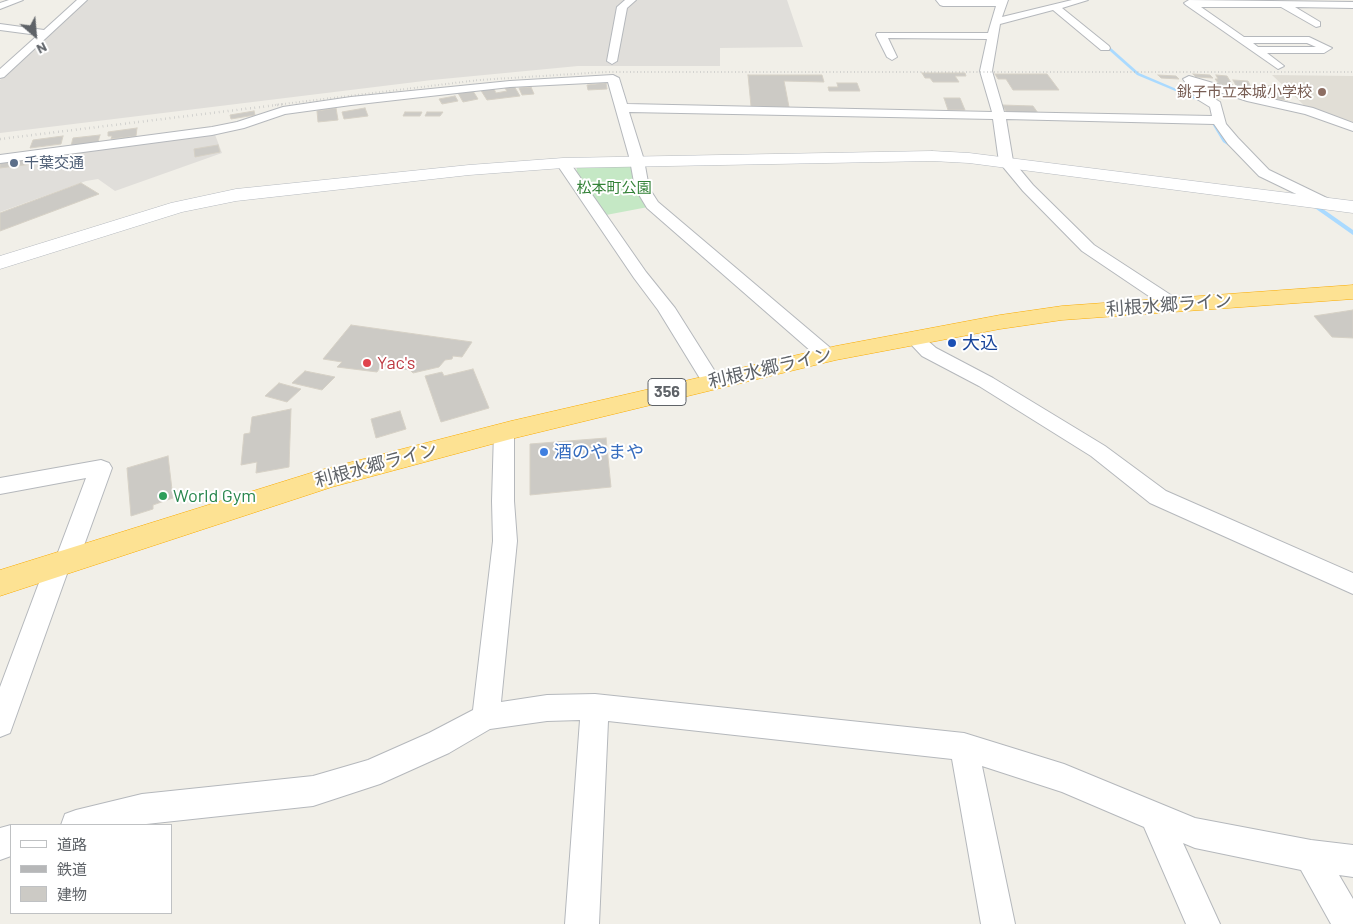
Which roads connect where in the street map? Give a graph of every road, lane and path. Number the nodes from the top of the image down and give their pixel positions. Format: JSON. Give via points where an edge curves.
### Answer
{"nodes":[{"id":1,"x":18,"y":0,"type":"edge"},
{"id":2,"x":82,"y":0,"type":"edge"},
{"id":3,"x":631,"y":0,"type":"edge"},
{"id":4,"x":941,"y":0,"type":"edge"},
{"id":5,"x":1083,"y":0,"type":"edge"},
{"id":6,"x":1003,"y":2,"type":"edge"},
{"id":7,"x":1188,"y":2,"type":"edge"},
{"id":8,"x":1279,"y":2,"type":"edge"},
{"id":9,"x":1353,"y":5,"type":"edge"},
{"id":10,"x":0,"y":6,"type":"edge"},
{"id":11,"x":1055,"y":7,"type":"junction"},
{"id":12,"x":995,"y":22,"type":"junction"},
{"id":13,"x":1316,"y":24,"type":"dead end"},
{"id":14,"x":0,"y":27,"type":"edge"},
{"id":15,"x":46,"y":32,"type":"junction"},
{"id":16,"x":993,"y":36,"type":"junction"},
{"id":17,"x":1241,"y":40,"type":"junction"},
{"id":18,"x":1105,"y":48,"type":"dead end"},
{"id":19,"x":1256,"y":50,"type":"junction"},
{"id":20,"x":892,"y":57,"type":"dead end"},
{"id":21,"x":612,"y":61,"type":"dead end"},
{"id":22,"x":1278,"y":66,"type":"dead end"},
{"id":23,"x":0,"y":75,"type":"edge"},
{"id":24,"x":622,"y":108,"type":"junction"},
{"id":25,"x":999,"y":116,"type":"junction"},
{"id":26,"x":1220,"y":120,"type":"junction"},
{"id":27,"x":1353,"y":127,"type":"edge"},
{"id":28,"x":0,"y":158,"type":"edge"},
{"id":29,"x":636,"y":160,"type":"junction"},
{"id":30,"x":1006,"y":162,"type":"junction"},
{"id":31,"x":563,"y":163,"type":"junction"},
{"id":32,"x":1314,"y":201,"type":"junction"},
{"id":33,"x":1353,"y":207,"type":"edge"},
{"id":34,"x":0,"y":264,"type":"edge"},
{"id":35,"x":1353,"y":292,"type":"edge"},
{"id":36,"x":1174,"y":305,"type":"junction"},
{"id":37,"x":914,"y":338,"type":"junction"},
{"id":38,"x":827,"y":355,"type":"junction"},
{"id":39,"x":711,"y":381,"type":"junction"},
{"id":40,"x":504,"y":432,"type":"junction"},
{"id":41,"x":0,"y":486,"type":"edge"},
{"id":42,"x":62,"y":563,"type":"junction"},
{"id":43,"x":0,"y":583,"type":"edge"},
{"id":44,"x":1353,"y":584,"type":"edge"},
{"id":45,"x":595,"y":707,"type":"junction"},
{"id":46,"x":486,"y":718,"type":"junction"},
{"id":47,"x":0,"y":724,"type":"edge"},
{"id":48,"x":964,"y":747,"type":"junction"},
{"id":49,"x":1154,"y":815,"type":"junction"},
{"id":50,"x":80,"y":824,"type":"edge"},
{"id":51,"x":1311,"y":856,"type":"junction"},
{"id":52,"x":1353,"y":861,"type":"edge"},
{"id":53,"x":582,"y":924,"type":"edge"},
{"id":54,"x":998,"y":924,"type":"edge"},
{"id":55,"x":1203,"y":924,"type":"edge"},
{"id":56,"x":1349,"y":924,"type":"edge"}],
"edges":[{"from":1,"to":10,"type":"street"},
{"from":2,"to":15,"type":"street"},
{"from":3,"to":21,"type":"street","via":[[622,7]]},
{"from":4,"to":6,"type":"street","via":[[943,3]]},
{"from":5,"to":11,"type":"street"},
{"from":6,"to":12,"type":"street"},
{"from":7,"to":8,"type":"street"},
{"from":7,"to":17,"type":"street"},
{"from":8,"to":9,"type":"street"},
{"from":8,"to":13,"type":"street"},
{"from":11,"to":12,"type":"street"},
{"from":11,"to":18,"type":"street"},
{"from":12,"to":16,"type":"street"},
{"from":14,"to":15,"type":"street"},
{"from":15,"to":23,"type":"street"},
{"from":16,"to":20,"type":"street","via":[[881,35]]},
{"from":16,"to":25,"type":"street","via":[[986,71]]},
{"from":17,"to":19,"type":"street"},
{"from":17,"to":19,"type":"street","via":[[1309,40],[1327,48]]},
{"from":19,"to":22,"type":"street"},
{"from":24,"to":25,"type":"street"},
{"from":24,"to":28,"type":"street","via":[[613,78],[510,84],[283,111],[212,131]]},
{"from":24,"to":29,"type":"street"},
{"from":25,"to":26,"type":"street"},
{"from":25,"to":30,"type":"street"},
{"from":26,"to":27,"type":"street","via":[[1216,105],[1201,96],[1189,79],[1309,111]]},
{"from":26,"to":32,"type":"street","via":[[1232,141],[1264,173]]},
{"from":29,"to":30,"type":"street","via":[[932,156]]},
{"from":29,"to":31,"type":"street"},
{"from":29,"to":38,"type":"street","via":[[642,188],[652,205]]},
{"from":30,"to":32,"type":"street"},
{"from":30,"to":36,"type":"street","via":[[1088,248]]},
{"from":31,"to":34,"type":"street","via":[[236,195],[178,207]]},
{"from":31,"to":39,"type":"street","via":[[666,308]]},
{"from":32,"to":33,"type":"street"},
{"from":35,"to":36,"type":"highway","name":"利根水郷ライン","number":"356"},
{"from":36,"to":37,"type":"highway","name":"利根水郷ライン","number":"356","via":[[1062,313]]},
{"from":37,"to":38,"type":"highway","name":"利根水郷ライン","number":"356"},
{"from":37,"to":44,"type":"street","via":[[929,352],[986,382],[1098,451],[1158,497]]},
{"from":38,"to":39,"type":"highway","name":"利根水郷ライン","number":"356"},
{"from":39,"to":40,"type":"highway","name":"利根水郷ライン","number":"356"},
{"from":40,"to":42,"type":"highway","name":"利根水郷ライン","number":"356","via":[[327,478]]},
{"from":40,"to":46,"type":"street","via":[[505,541]]},
{"from":41,"to":42,"type":"street","via":[[101,468]]},
{"from":42,"to":43,"type":"highway","name":"利根水郷ライン","number":"356"},
{"from":42,"to":47,"type":"street"},
{"from":45,"to":46,"type":"street","via":[[546,708]]},
{"from":45,"to":48,"type":"street"},
{"from":45,"to":53,"type":"street"},
{"from":46,"to":50,"type":"street","via":[[370,774],[313,791],[142,809]]},
{"from":48,"to":49,"type":"street","via":[[1064,778]]},
{"from":48,"to":54,"type":"street"},
{"from":49,"to":51,"type":"street","via":[[1195,833]]},
{"from":49,"to":55,"type":"street"},
{"from":51,"to":52,"type":"street"},
{"from":51,"to":56,"type":"street"}]}
